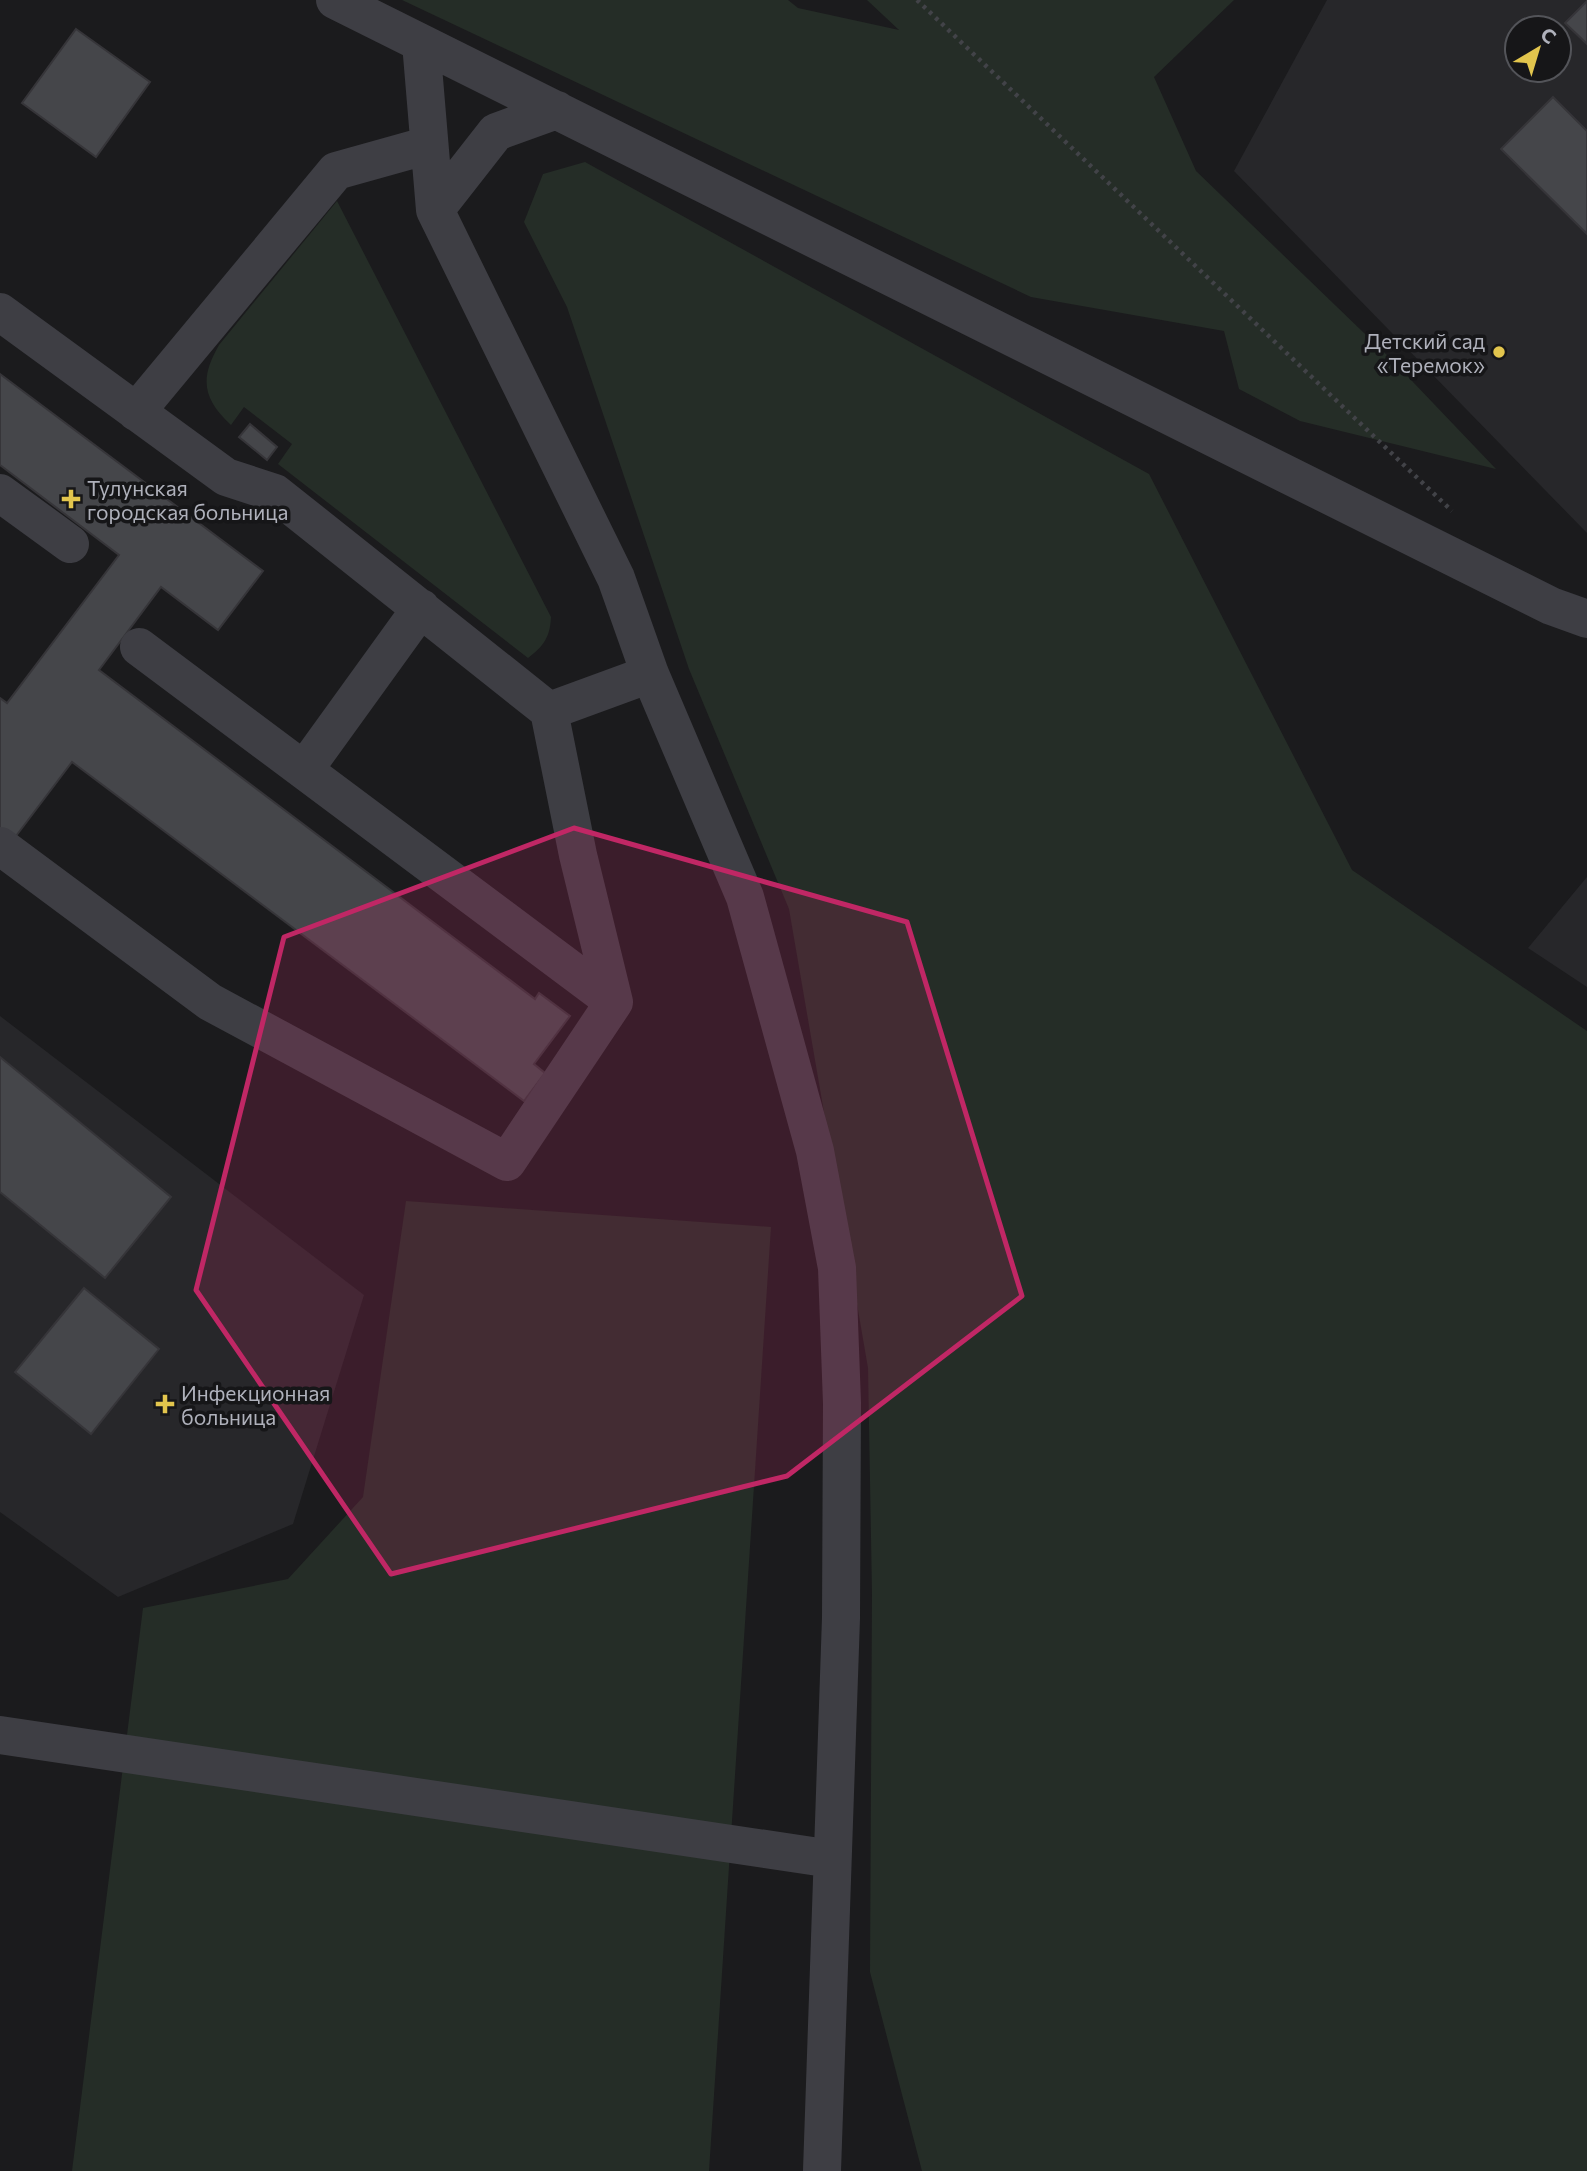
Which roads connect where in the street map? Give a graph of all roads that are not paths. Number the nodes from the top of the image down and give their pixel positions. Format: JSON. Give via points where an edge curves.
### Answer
{"nodes":[{"id":1,"x":335,"y":0,"type":"edge"},
{"id":2,"x":421,"y":43,"type":"junction"},
{"id":3,"x":556,"y":110,"type":"junction"},
{"id":4,"x":429,"y":145,"type":"junction"},
{"id":5,"x":435,"y":210,"type":"junction"},
{"id":6,"x":0,"y":312,"type":"edge"},
{"id":7,"x":136,"y":412,"type":"junction"},
{"id":8,"x":0,"y":493,"type":"edge"},
{"id":9,"x":70,"y":544,"type":"dead end"},
{"id":10,"x":421,"y":608,"type":"junction"},
{"id":11,"x":1587,"y":619,"type":"edge"},
{"id":12,"x":139,"y":647,"type":"dead end"},
{"id":13,"x":650,"y":674,"type":"junction"},
{"id":14,"x":549,"y":711,"type":"junction"},
{"id":15,"x":304,"y":770,"type":"junction"},
{"id":16,"x":0,"y":846,"type":"edge"},
{"id":17,"x":614,"y":1002,"type":"junction"},
{"id":18,"x":0,"y":1735,"type":"edge"},
{"id":19,"x":832,"y":1859,"type":"junction"},
{"id":20,"x":822,"y":2171,"type":"edge"}],
"edges":[{"from":1,"to":2,"type":"street"},
{"from":2,"to":3,"type":"street"},
{"from":2,"to":4,"type":"street"},
{"from":3,"to":5,"type":"street","via":[[496,132]]},
{"from":3,"to":11,"type":"street","via":[[1526,593]]},
{"from":4,"to":5,"type":"street"},
{"from":4,"to":7,"type":"street","via":[[336,170]]},
{"from":5,"to":13,"type":"street","via":[[616,578]]},
{"from":6,"to":7,"type":"street"},
{"from":7,"to":10,"type":"street","via":[[226,477],[275,493]]},
{"from":8,"to":9,"type":"street"},
{"from":10,"to":14,"type":"street"},
{"from":10,"to":15,"type":"street"},
{"from":12,"to":15,"type":"street"},
{"from":13,"to":14,"type":"street"},
{"from":13,"to":19,"type":"street","via":[[745,897],[815,1151],[837,1268],[841,1618]]},
{"from":14,"to":17,"type":"street"},
{"from":15,"to":17,"type":"street"},
{"from":16,"to":17,"type":"street","via":[[210,1002],[507,1163]]},
{"from":18,"to":19,"type":"street"},
{"from":19,"to":20,"type":"street"}]}
